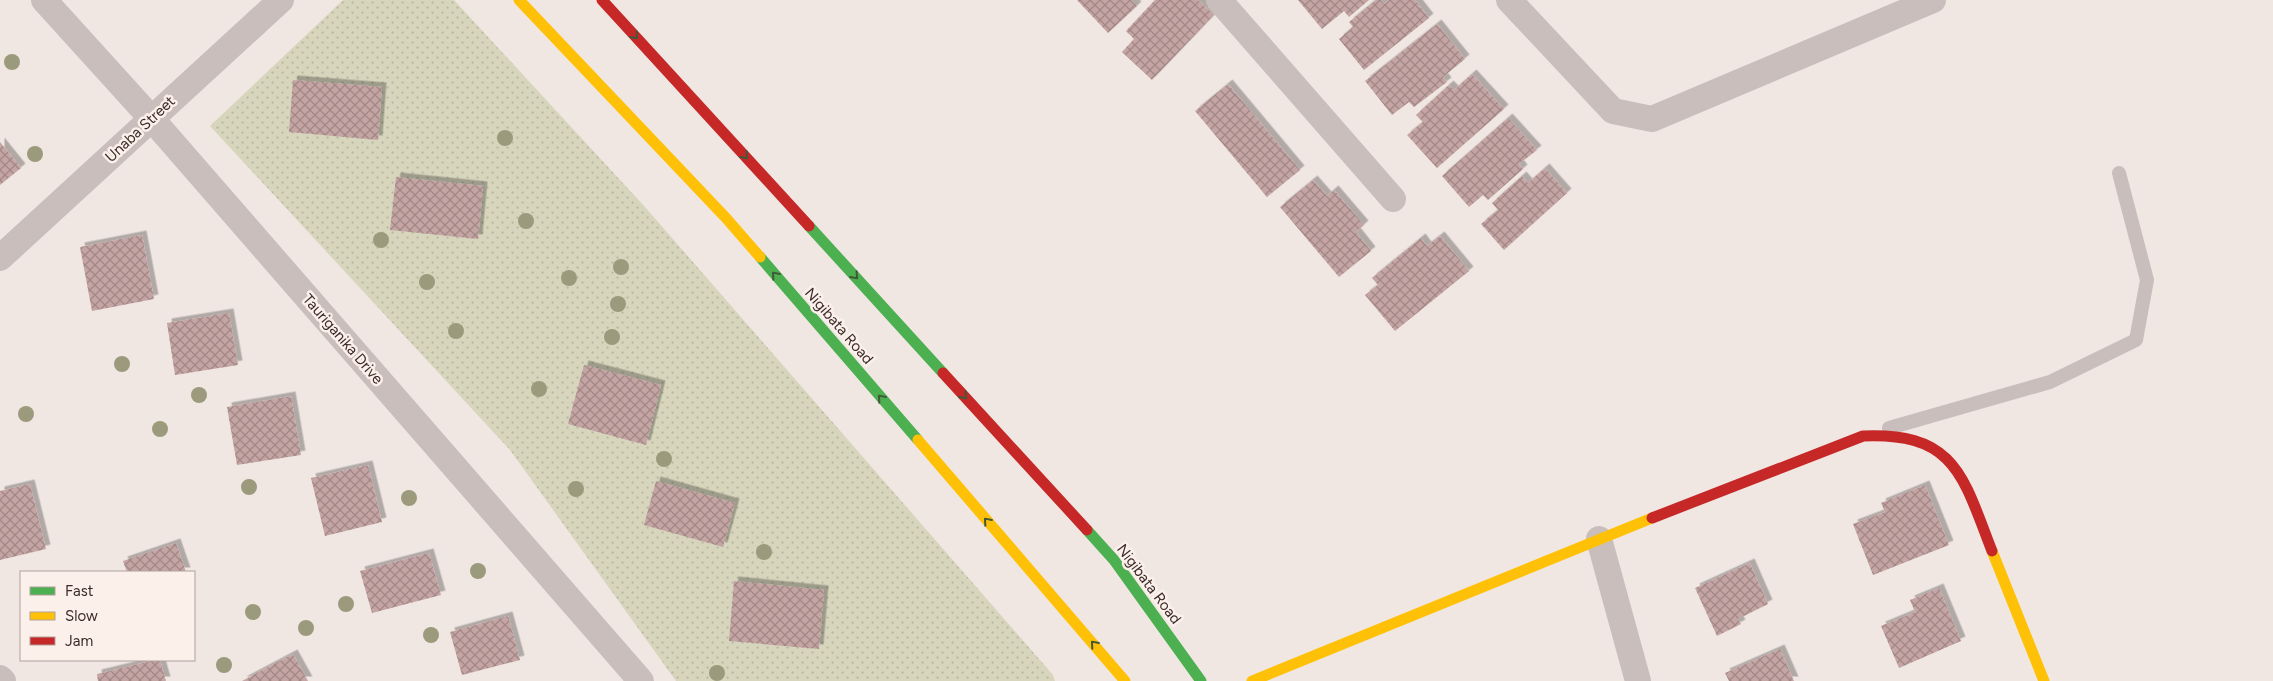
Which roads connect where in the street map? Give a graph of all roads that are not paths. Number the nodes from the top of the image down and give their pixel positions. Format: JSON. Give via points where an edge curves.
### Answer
{"nodes":[{"id":1,"x":44,"y":0,"type":"edge"},
{"id":2,"x":281,"y":0,"type":"edge"},
{"id":3,"x":519,"y":0,"type":"edge"},
{"id":4,"x":602,"y":0,"type":"edge"},
{"id":5,"x":1218,"y":0,"type":"edge"},
{"id":6,"x":1509,"y":0,"type":"edge"},
{"id":7,"x":1933,"y":0,"type":"edge"},
{"id":8,"x":151,"y":118,"type":"junction"},
{"id":9,"x":2119,"y":173,"type":"dead end"},
{"id":10,"x":1393,"y":200,"type":"dead end"},
{"id":11,"x":0,"y":258,"type":"edge"},
{"id":12,"x":1863,"y":436,"type":"junction"},
{"id":13,"x":1599,"y":539,"type":"junction"},
{"id":14,"x":0,"y":678,"type":"edge"},
{"id":15,"x":3,"y":681,"type":"edge"},
{"id":16,"x":640,"y":681,"type":"edge"},
{"id":17,"x":1126,"y":681,"type":"edge"},
{"id":18,"x":1201,"y":681,"type":"edge"},
{"id":19,"x":1252,"y":681,"type":"edge"},
{"id":20,"x":1638,"y":681,"type":"edge"},
{"id":21,"x":2044,"y":681,"type":"edge"}],
"edges":[{"from":1,"to":8,"type":"street","name":"Tauriganika Drive"},
{"from":2,"to":8,"type":"street","name":"Unaba Street"},
{"from":17,"to":3,"type":"street","name":"Nigibata Road","one_way":true,"via":[[726,218]]},
{"from":4,"to":18,"type":"street","name":"Nigibata Road","one_way":true,"via":[[1114,560]]},
{"from":5,"to":10,"type":"street"},
{"from":6,"to":7,"type":"street","via":[[1613,111],[1652,119]]},
{"from":8,"to":11,"type":"street","name":"Unaba Street"},
{"from":8,"to":16,"type":"street","name":"Tauriganika Drive"},
{"from":9,"to":12,"type":"lane","via":[[2147,280],[2136,340],[2050,382]]},
{"from":12,"to":13,"type":"street"},
{"from":12,"to":21,"type":"street","via":[[1893,434],[1922,442],[1948,459],[1966,484]]},
{"from":13,"to":19,"type":"street"},
{"from":13,"to":20,"type":"street"},
{"from":14,"to":15,"type":"street"}]}
